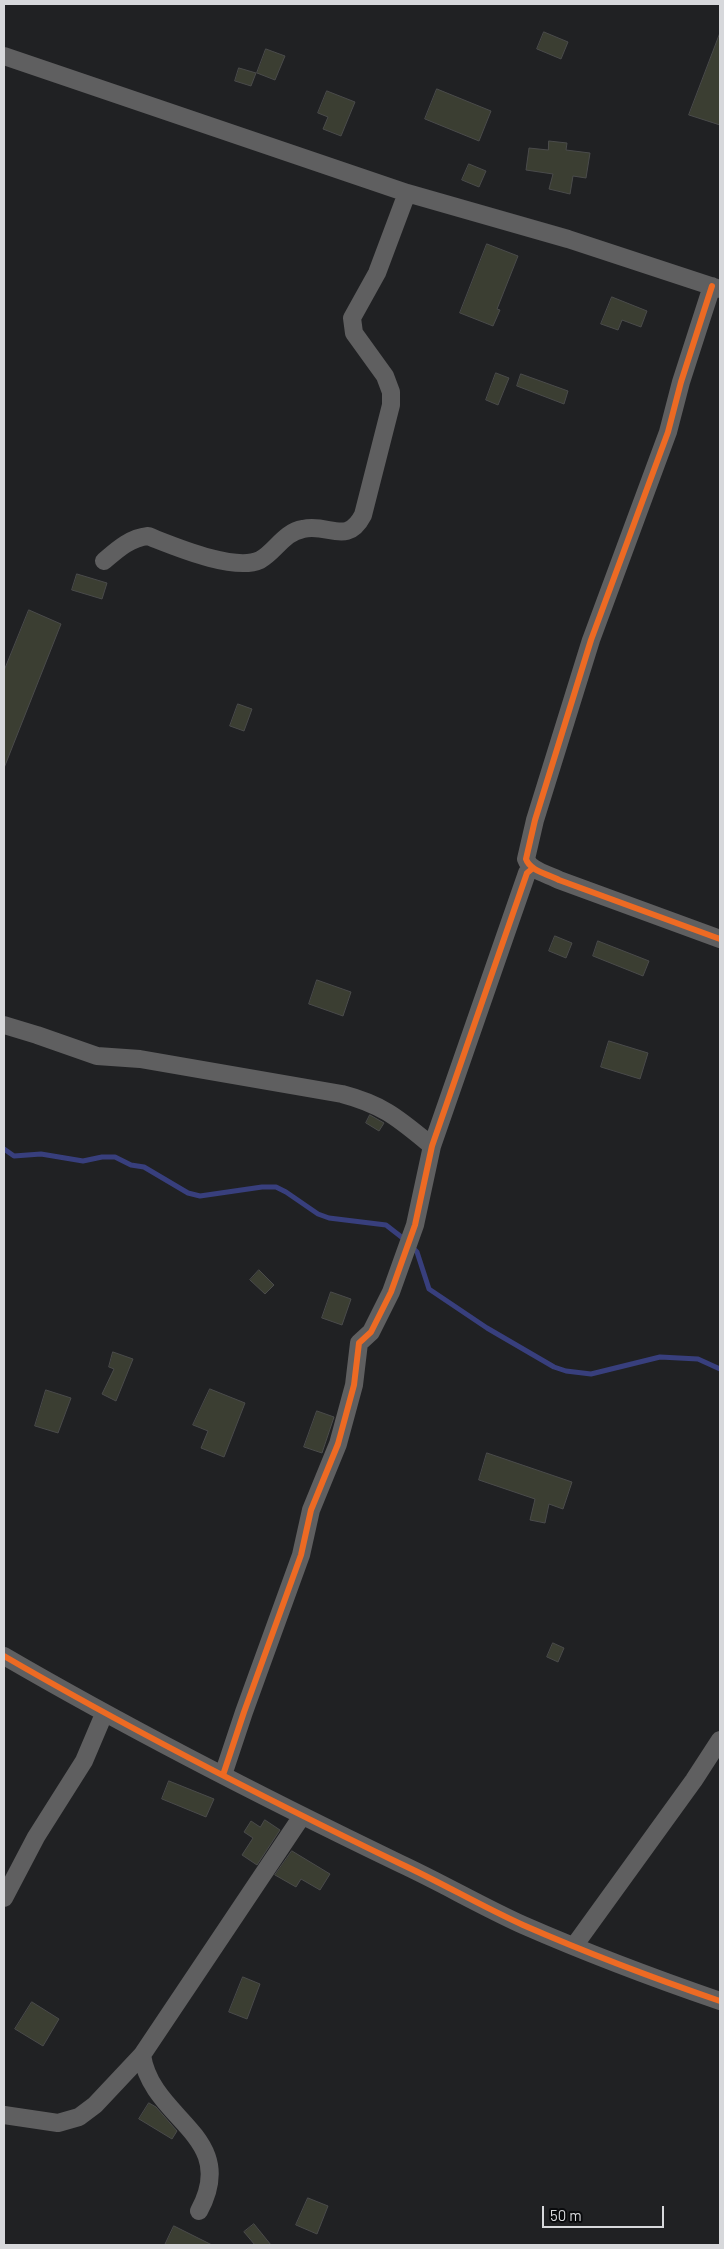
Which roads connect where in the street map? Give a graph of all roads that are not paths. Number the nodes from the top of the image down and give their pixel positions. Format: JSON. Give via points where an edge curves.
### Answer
{"nodes":[{"id":1,"x":4,"y":56,"type":"edge"},
{"id":2,"x":407,"y":193,"type":"junction"},
{"id":3,"x":716,"y":287,"type":"edge"},
{"id":4,"x":104,"y":561,"type":"dead end"},
{"id":5,"x":533,"y":868,"type":"junction"},
{"id":6,"x":720,"y":939,"type":"edge"},
{"id":7,"x":4,"y":1025,"type":"edge"},
{"id":8,"x":432,"y":1146,"type":"junction"},
{"id":9,"x":4,"y":1656,"type":"edge"},
{"id":10,"x":104,"y":1714,"type":"junction"},
{"id":11,"x":720,"y":1740,"type":"edge"},
{"id":12,"x":224,"y":1775,"type":"junction"},
{"id":13,"x":302,"y":1816,"type":"junction"},
{"id":14,"x":4,"y":1898,"type":"edge"},
{"id":15,"x":574,"y":1946,"type":"junction"},
{"id":16,"x":720,"y":2001,"type":"edge"},
{"id":17,"x":142,"y":2056,"type":"junction"},
{"id":18,"x":4,"y":2115,"type":"edge"},
{"id":19,"x":199,"y":2211,"type":"dead end"}],
"edges":[{"from":1,"to":2,"type":"street"},
{"from":2,"to":3,"type":"street","via":[[568,239]]},
{"from":2,"to":4,"type":"street","via":[[377,273],[352,318],[354,333],[385,376],[391,392],[391,404],[364,515],[358,526],[348,532],[302,528],[260,559],[245,563],[227,562],[148,536],[137,537]]},
{"from":3,"to":5,"type":"street","via":[[681,382],[668,432],[591,640],[535,820],[526,859]]},
{"from":5,"to":6,"type":"street"},
{"from":5,"to":8,"type":"street","via":[[527,873]]},
{"from":7,"to":8,"type":"street","via":[[97,1056],[140,1059],[366,1100],[392,1113]]},
{"from":8,"to":12,"type":"street","via":[[415,1225],[391,1292],[371,1332],[358,1343],[354,1386],[338,1444],[311,1510],[301,1555]]},
{"from":9,"to":10,"type":"street"},
{"from":10,"to":12,"type":"street"},
{"from":10,"to":14,"type":"street","via":[[84,1761],[36,1837]]},
{"from":11,"to":15,"type":"street"},
{"from":12,"to":13,"type":"street"},
{"from":13,"to":15,"type":"street","via":[[521,1924]]},
{"from":13,"to":17,"type":"street"},
{"from":15,"to":16,"type":"street"},
{"from":17,"to":18,"type":"street","via":[[95,2105],[79,2117],[58,2123]]},
{"from":17,"to":19,"type":"street","via":[[150,2082],[193,2132],[207,2156],[210,2183]]}]}
